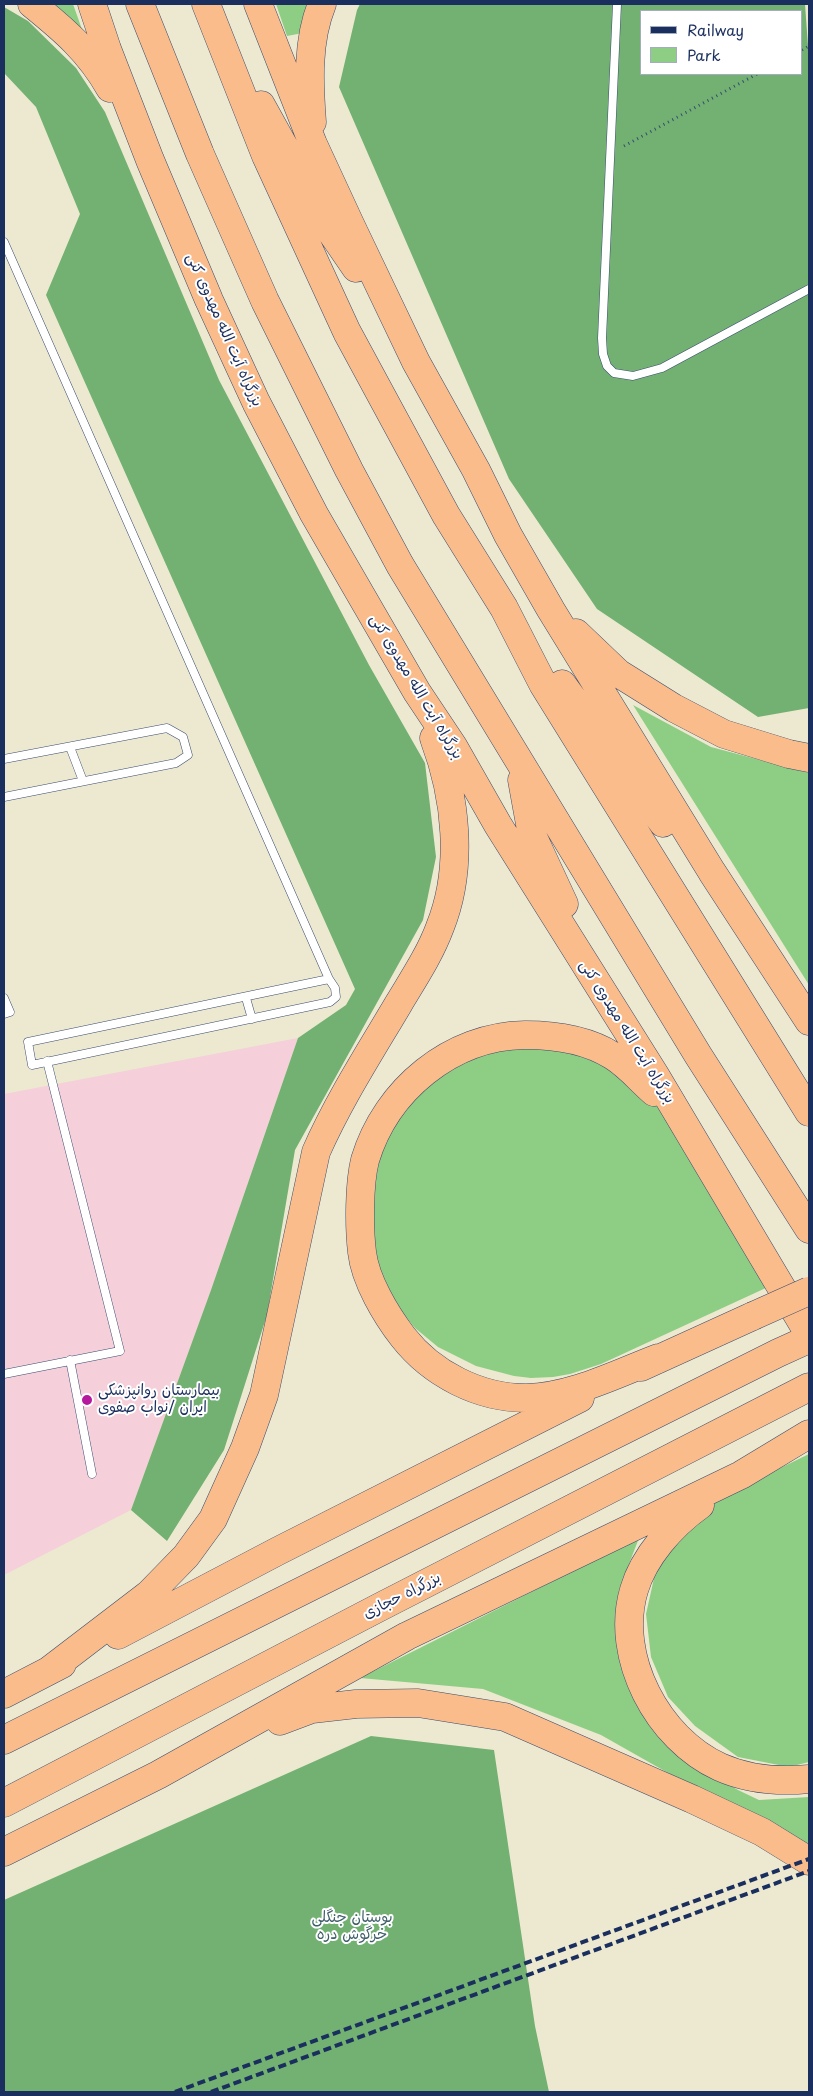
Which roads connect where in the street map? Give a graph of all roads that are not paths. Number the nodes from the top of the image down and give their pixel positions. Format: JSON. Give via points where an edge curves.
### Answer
{"nodes":[{"id":1,"x":32,"y":4,"type":"edge"},
{"id":2,"x":92,"y":4,"type":"edge"},
{"id":3,"x":102,"y":4,"type":"edge"},
{"id":4,"x":140,"y":4,"type":"edge"},
{"id":5,"x":258,"y":4,"type":"edge"},
{"id":6,"x":322,"y":4,"type":"edge"},
{"id":7,"x":618,"y":4,"type":"edge"},
{"id":8,"x":210,"y":15,"type":"edge"},
{"id":9,"x":107,"y":50,"type":"junction"},
{"id":10,"x":313,"y":144,"type":"junction"},
{"id":11,"x":150,"y":160,"type":"junction"},
{"id":12,"x":4,"y":242,"type":"edge"},
{"id":13,"x":809,"y":289,"type":"edge"},
{"id":14,"x":402,"y":333,"type":"junction"},
{"id":15,"x":504,"y":608,"type":"junction"},
{"id":16,"x":551,"y":610,"type":"junction"},
{"id":17,"x":417,"y":692,"type":"junction"},
{"id":18,"x":70,"y":747,"type":"junction"},
{"id":19,"x":809,"y":758,"type":"edge"},
{"id":20,"x":4,"y":759,"type":"edge"},
{"id":21,"x":519,"y":764,"type":"junction"},
{"id":22,"x":83,"y":781,"type":"junction"},
{"id":23,"x":4,"y":797,"type":"edge"},
{"id":24,"x":712,"y":872,"type":"junction"},
{"id":25,"x":330,"y":980,"type":"junction"},
{"id":26,"x":600,"y":988,"type":"junction"},
{"id":27,"x":4,"y":998,"type":"edge"},
{"id":28,"x":246,"y":998,"type":"junction"},
{"id":29,"x":4,"y":1014,"type":"edge"},
{"id":30,"x":252,"y":1019,"type":"junction"},
{"id":31,"x":809,"y":1021,"type":"edge"},
{"id":32,"x":47,"y":1062,"type":"junction"},
{"id":33,"x":809,"y":1112,"type":"edge"},
{"id":34,"x":677,"y":1113,"type":"junction"},
{"id":35,"x":809,"y":1229,"type":"edge"},
{"id":36,"x":809,"y":1291,"type":"edge"},
{"id":37,"x":809,"y":1334,"type":"edge"},
{"id":38,"x":809,"y":1339,"type":"edge"},
{"id":39,"x":658,"y":1358,"type":"junction"},
{"id":40,"x":70,"y":1360,"type":"junction"},
{"id":41,"x":4,"y":1374,"type":"edge"},
{"id":42,"x":805,"y":1389,"type":"edge"},
{"id":43,"x":809,"y":1434,"type":"edge"},
{"id":44,"x":92,"y":1474,"type":"dead end"},
{"id":45,"x":741,"y":1475,"type":"junction"},
{"id":46,"x":47,"y":1672,"type":"junction"},
{"id":47,"x":4,"y":1694,"type":"edge"},
{"id":48,"x":4,"y":1740,"type":"edge"},
{"id":49,"x":158,"y":1775,"type":"junction"},
{"id":50,"x":809,"y":1779,"type":"edge"},
{"id":51,"x":4,"y":1803,"type":"edge"},
{"id":52,"x":4,"y":1852,"type":"edge"},
{"id":53,"x":809,"y":1861,"type":"edge"}],
"edges":[{"from":1,"to":11,"type":"highway","via":[[75,40],[102,75]]},
{"from":2,"to":9,"type":"highway","name":"بزرگراه آیت الله مهدوی کنی"},
{"from":3,"to":9,"type":"highway"},
{"from":4,"to":21,"type":"highway","via":[[200,154],[261,293],[349,470],[400,565]]},
{"from":5,"to":10,"type":"highway"},
{"from":6,"to":10,"type":"highway","via":[[311,48],[309,90]]},
{"from":7,"to":13,"type":"lane","via":[[602,338],[607,366],[614,373],[634,376],[662,368]]},
{"from":8,"to":14,"type":"highway","via":[[332,233]]},
{"from":8,"to":15,"type":"highway","via":[[266,156],[347,332],[446,516]]},
{"from":9,"to":11,"type":"highway","name":"بزرگراه آیت الله مهدوی کنی"},
{"from":10,"to":14,"type":"highway"},
{"from":11,"to":17,"type":"highway","name":"بزرگراه آیت الله مهدوی کنی","via":[[256,402],[314,514]]},
{"from":12,"to":25,"type":"lane"},
{"from":14,"to":16,"type":"highway"},
{"from":15,"to":24,"type":"highway","via":[[667,829]]},
{"from":15,"to":33,"type":"highway","via":[[543,684]]},
{"from":16,"to":19,"type":"highway","via":[[618,673],[674,708],[724,734]]},
{"from":16,"to":24,"type":"highway"},
{"from":17,"to":26,"type":"highway","name":"بزرگراه آیت الله مهدوی کنی"},
{"from":17,"to":46,"type":"highway","via":[[444,765],[452,810],[454,867],[448,896],[441,925],[427,957],[358,1071],[316,1152],[264,1395],[245,1448],[213,1520],[186,1556],[149,1594]]},
{"from":18,"to":20,"type":"lane"},
{"from":18,"to":22,"type":"lane"},
{"from":18,"to":22,"type":"lane","via":[[167,728],[183,737],[188,755],[176,763]]},
{"from":21,"to":26,"type":"highway","via":[[532,836]]},
{"from":21,"to":35,"type":"highway"},
{"from":22,"to":23,"type":"lane"},
{"from":24,"to":31,"type":"highway"},
{"from":25,"to":28,"type":"lane"},
{"from":25,"to":30,"type":"lane","via":[[336,988],[336,997],[330,1002]]},
{"from":26,"to":34,"type":"highway","name":"بزرگراه آیت الله مهدوی کنی"},
{"from":27,"to":29,"type":"lane","via":[[10,1012]]},
{"from":28,"to":30,"type":"lane"},
{"from":28,"to":32,"type":"lane","via":[[28,1042],[32,1065]]},
{"from":30,"to":32,"type":"lane"},
{"from":32,"to":40,"type":"lane","via":[[120,1351]]},
{"from":34,"to":37,"type":"highway","name":"بزرگراه آیت الله مهدوی کنی"},
{"from":34,"to":39,"type":"highway","via":[[626,1065],[598,1048],[540,1035],[515,1035],[483,1041],[436,1063],[413,1082],[385,1114],[365,1162],[361,1194],[362,1253],[375,1294],[398,1331],[416,1352],[464,1385],[526,1398],[555,1395]]},
{"from":36,"to":39,"type":"highway","bridge":true},
{"from":38,"to":48,"type":"highway"},
{"from":39,"to":46,"type":"highway"},
{"from":40,"to":41,"type":"lane"},
{"from":40,"to":44,"type":"lane"},
{"from":42,"to":51,"type":"highway","name":"بزرگراه حجازی"},
{"from":43,"to":45,"type":"highway"},
{"from":45,"to":49,"type":"highway","via":[[407,1636]]},
{"from":45,"to":50,"type":"highway","via":[[683,1517],[655,1549],[634,1589],[631,1604],[630,1634],[634,1663],[658,1714],[691,1748],[719,1766],[742,1775],[787,1782]]},
{"from":46,"to":47,"type":"highway"},
{"from":49,"to":52,"type":"highway"},
{"from":49,"to":53,"type":"highway","via":[[243,1744],[282,1720],[312,1710],[356,1704],[418,1703],[505,1717],[762,1832]]}]}
